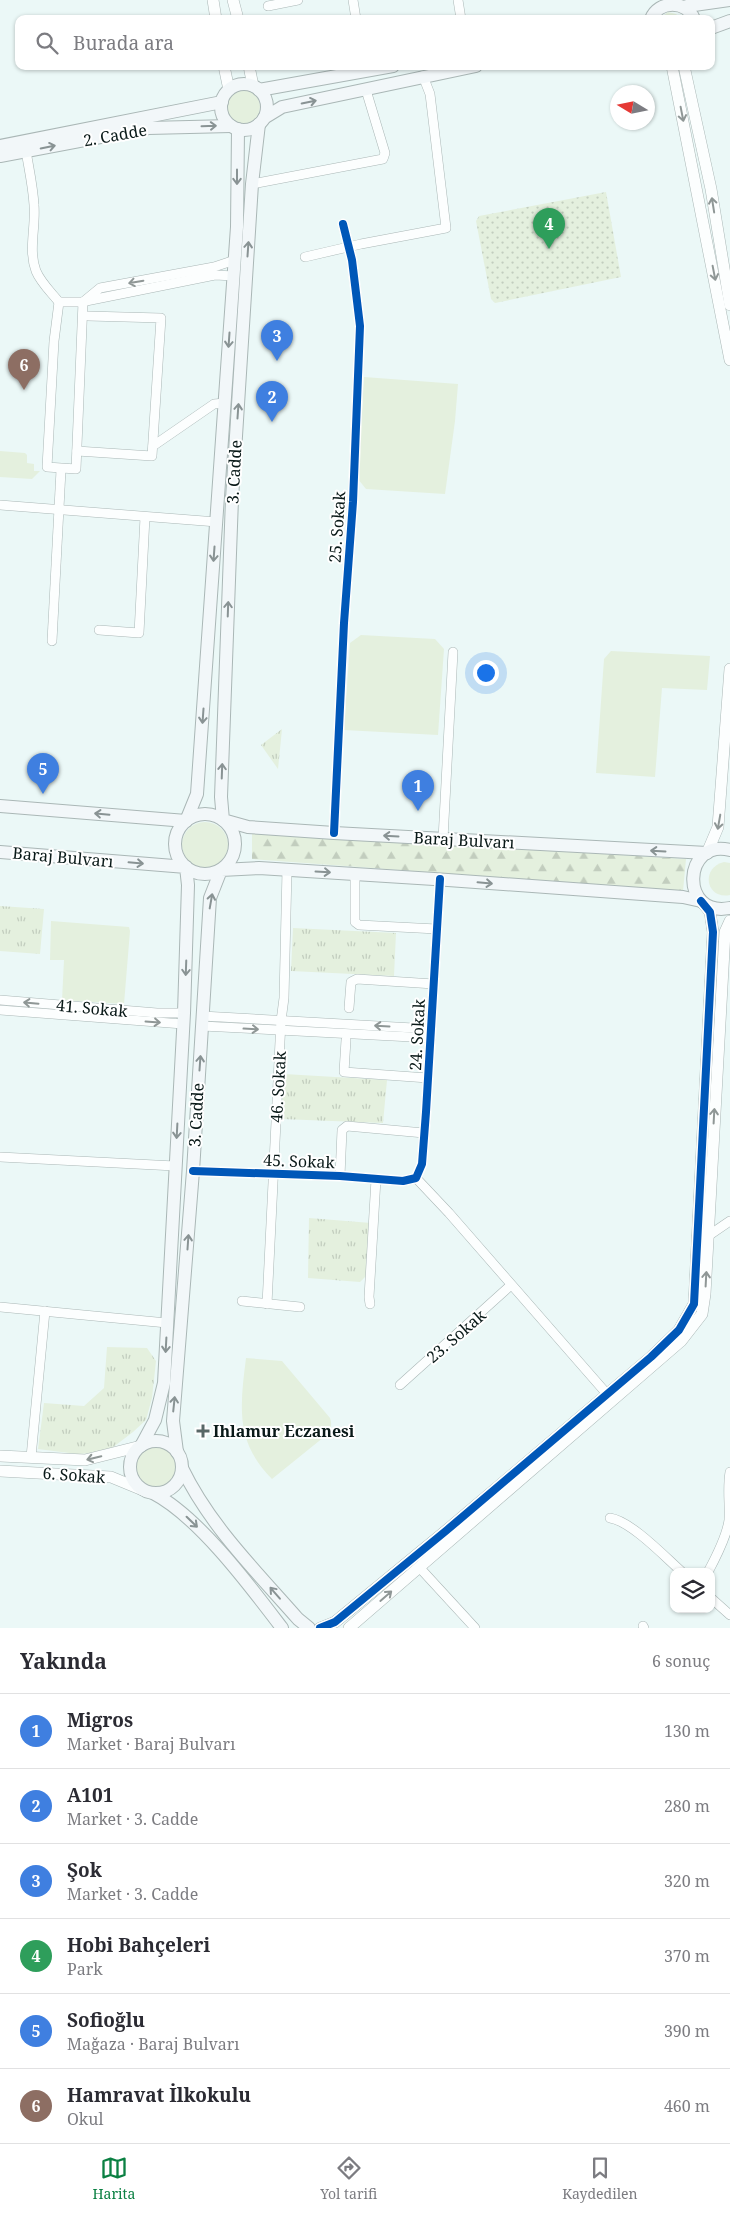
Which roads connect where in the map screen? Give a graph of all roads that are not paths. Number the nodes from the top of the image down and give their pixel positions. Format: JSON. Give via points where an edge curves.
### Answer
{"nodes":[{"id":1,"x":213,"y":0,"type":"edge"},
{"id":2,"x":233,"y":0,"type":"edge"},
{"id":3,"x":298,"y":0,"type":"edge"},
{"id":4,"x":353,"y":0,"type":"edge"},
{"id":5,"x":458,"y":0,"type":"edge"},
{"id":6,"x":730,"y":0,"type":"edge"},
{"id":7,"x":268,"y":6,"type":"dead end"},
{"id":8,"x":688,"y":6,"type":"junction"},
{"id":9,"x":215,"y":15,"type":"edge"},
{"id":10,"x":237,"y":15,"type":"edge"},
{"id":11,"x":355,"y":15,"type":"edge"},
{"id":12,"x":460,"y":15,"type":"edge"},
{"id":13,"x":652,"y":15,"type":"edge"},
{"id":14,"x":692,"y":15,"type":"edge"},
{"id":15,"x":730,"y":21,"type":"edge"},
{"id":16,"x":715,"y":27,"type":"edge"},
{"id":17,"x":225,"y":70,"type":"edge"},
{"id":18,"x":250,"y":70,"type":"edge"},
{"id":19,"x":355,"y":70,"type":"edge"},
{"id":20,"x":455,"y":70,"type":"edge"},
{"id":21,"x":673,"y":70,"type":"edge"},
{"id":22,"x":685,"y":70,"type":"edge"},
{"id":23,"x":423,"y":76,"type":"junction"},
{"id":24,"x":256,"y":88,"type":"junction"},
{"id":25,"x":229,"y":90,"type":"junction"},
{"id":26,"x":366,"y":90,"type":"junction"},
{"id":27,"x":222,"y":102,"type":"junction"},
{"id":28,"x":262,"y":121,"type":"junction"},
{"id":29,"x":234,"y":127,"type":"junction"},
{"id":30,"x":0,"y":146,"type":"edge"},
{"id":31,"x":26,"y":151,"type":"junction"},
{"id":32,"x":0,"y":156,"type":"edge"},
{"id":33,"x":252,"y":184,"type":"junction"},
{"id":34,"x":343,"y":224,"type":"dead end"},
{"id":35,"x":349,"y":247,"type":"junction"},
{"id":36,"x":305,"y":257,"type":"dead end"},
{"id":37,"x":235,"y":260,"type":"junction"},
{"id":38,"x":234,"y":276,"type":"junction"},
{"id":39,"x":728,"y":276,"type":"edge"},
{"id":40,"x":59,"y":302,"type":"junction"},
{"id":41,"x":83,"y":302,"type":"junction"},
{"id":42,"x":730,"y":305,"type":"edge"},
{"id":43,"x":88,"y":316,"type":"dead end"},
{"id":44,"x":730,"y":360,"type":"edge"},
{"id":45,"x":225,"y":403,"type":"junction"},
{"id":46,"x":152,"y":446,"type":"junction"},
{"id":47,"x":77,"y":451,"type":"junction"},
{"id":48,"x":61,"y":470,"type":"junction"},
{"id":49,"x":0,"y":505,"type":"edge"},
{"id":50,"x":59,"y":510,"type":"junction"},
{"id":51,"x":145,"y":517,"type":"junction"},
{"id":52,"x":216,"y":522,"type":"junction"},
{"id":53,"x":99,"y":630,"type":"dead end"},
{"id":54,"x":52,"y":642,"type":"dead end"},
{"id":55,"x":453,"y":652,"type":"dead end"},
{"id":56,"x":730,"y":669,"type":"edge"},
{"id":57,"x":0,"y":806,"type":"edge"},
{"id":58,"x":223,"y":820,"type":"junction"},
{"id":59,"x":186,"y":821,"type":"junction"},
{"id":60,"x":334,"y":833,"type":"junction"},
{"id":61,"x":443,"y":839,"type":"junction"},
{"id":62,"x":730,"y":850,"type":"edge"},
{"id":63,"x":0,"y":852,"type":"edge"},
{"id":64,"x":707,"y":853,"type":"junction"},
{"id":65,"x":186,"y":867,"type":"junction"},
{"id":66,"x":222,"y":870,"type":"junction"},
{"id":67,"x":287,"y":870,"type":"junction"},
{"id":68,"x":355,"y":874,"type":"junction"},
{"id":69,"x":440,"y":879,"type":"junction"},
{"id":70,"x":701,"y":901,"type":"junction"},
{"id":71,"x":730,"y":908,"type":"edge"},
{"id":72,"x":730,"y":921,"type":"edge"},
{"id":73,"x":437,"y":929,"type":"junction"},
{"id":74,"x":434,"y":984,"type":"junction"},
{"id":75,"x":0,"y":1000,"type":"edge"},
{"id":76,"x":349,"y":1008,"type":"dead end"},
{"id":77,"x":0,"y":1010,"type":"edge"},
{"id":78,"x":184,"y":1018,"type":"junction"},
{"id":79,"x":202,"y":1021,"type":"junction"},
{"id":80,"x":281,"y":1026,"type":"junction"},
{"id":81,"x":431,"y":1034,"type":"junction"},
{"id":82,"x":346,"y":1040,"type":"dead end"},
{"id":83,"x":428,"y":1078,"type":"junction"},
{"id":84,"x":424,"y":1133,"type":"junction"},
{"id":85,"x":0,"y":1157,"type":"edge"},
{"id":86,"x":175,"y":1166,"type":"junction"},
{"id":87,"x":193,"y":1171,"type":"junction"},
{"id":88,"x":273,"y":1173,"type":"junction"},
{"id":89,"x":340,"y":1176,"type":"junction"},
{"id":90,"x":416,"y":1178,"type":"junction"},
{"id":91,"x":376,"y":1179,"type":"junction"},
{"id":92,"x":730,"y":1221,"type":"edge"},
{"id":93,"x":708,"y":1236,"type":"junction"},
{"id":94,"x":511,"y":1285,"type":"junction"},
{"id":95,"x":242,"y":1301,"type":"dead end"},
{"id":96,"x":267,"y":1304,"type":"junction"},
{"id":97,"x":370,"y":1304,"type":"dead end"},
{"id":98,"x":0,"y":1307,"type":"edge"},
{"id":99,"x":300,"y":1307,"type":"dead end"},
{"id":100,"x":45,"y":1311,"type":"junction"},
{"id":101,"x":168,"y":1323,"type":"junction"},
{"id":102,"x":400,"y":1385,"type":"dead end"},
{"id":103,"x":607,"y":1394,"type":"junction"},
{"id":104,"x":141,"y":1446,"type":"junction"},
{"id":105,"x":177,"y":1452,"type":"junction"},
{"id":106,"x":0,"y":1456,"type":"edge"},
{"id":107,"x":30,"y":1457,"type":"junction"},
{"id":108,"x":182,"y":1468,"type":"junction"},
{"id":109,"x":0,"y":1471,"type":"edge"},
{"id":110,"x":730,"y":1472,"type":"edge"},
{"id":111,"x":149,"y":1492,"type":"junction"},
{"id":112,"x":610,"y":1518,"type":"dead end"},
{"id":113,"x":419,"y":1567,"type":"junction"},
{"id":114,"x":678,"y":1568,"type":"edge"},
{"id":115,"x":710,"y":1568,"type":"edge"},
{"id":116,"x":715,"y":1602,"type":"edge"},
{"id":117,"x":730,"y":1615,"type":"edge"},
{"id":118,"x":282,"y":1628,"type":"edge"},
{"id":119,"x":309,"y":1628,"type":"edge"},
{"id":120,"x":320,"y":1628,"type":"edge"},
{"id":121,"x":349,"y":1628,"type":"edge"},
{"id":122,"x":475,"y":1628,"type":"edge"}],
"edges":[{"from":1,"to":9,"type":"street"},
{"from":2,"to":10,"type":"street"},
{"from":3,"to":7,"type":"street"},
{"from":4,"to":11,"type":"street"},
{"from":5,"to":12,"type":"street"},
{"from":6,"to":8,"type":"main road"},
{"from":8,"to":13,"type":"main road","via":[[668,0],[657,7]]},
{"from":8,"to":14,"type":"main road"},
{"from":15,"to":16,"type":"main road"},
{"from":17,"to":25,"type":"street"},
{"from":18,"to":24,"type":"street"},
{"from":19,"to":24,"type":"main road"},
{"from":20,"to":23,"type":"main road"},
{"from":21,"to":44,"type":"street","one_way":true},
{"from":39,"to":22,"type":"street","one_way":true},
{"from":23,"to":26,"type":"main road"},
{"from":23,"to":35,"type":"street","via":[[430,94],[446,228]]},
{"from":24,"to":25,"type":"main road","via":[[240,84]]},
{"from":24,"to":28,"type":"main road","via":[[267,103]]},
{"from":25,"to":27,"type":"main road"},
{"from":28,"to":26,"type":"main road","one_way":true,"via":[[282,108]]},
{"from":26,"to":33,"type":"street","via":[[385,153],[383,159]]},
{"from":27,"to":29,"type":"main road","via":[[223,115]]},
{"from":27,"to":30,"type":"main road","name":"2. Cadde"},
{"from":28,"to":29,"type":"main road","via":[[245,130]]},
{"from":28,"to":33,"type":"main road","name":"3. Cadde"},
{"from":31,"to":29,"type":"main road","name":"2. Cadde","one_way":true,"via":[[148,128]]},
{"from":29,"to":37,"type":"main road","name":"3. Cadde","one_way":true},
{"from":31,"to":32,"type":"main road","name":"2. Cadde"},
{"from":31,"to":40,"type":"street","via":[[34,204],[34,264],[42,283]]},
{"from":58,"to":33,"type":"main road","name":"3. Cadde","one_way":true,"via":[[221,797],[232,499]]},
{"from":34,"to":35,"type":"street","name":"25. Sokak"},
{"from":35,"to":36,"type":"street"},
{"from":35,"to":60,"type":"street","name":"25. Sokak","via":[[360,326],[360,368]]},
{"from":37,"to":38,"type":"main road","name":"3. Cadde"},
{"from":37,"to":41,"type":"street","one_way":true,"via":[[214,267],[100,288]]},
{"from":38,"to":41,"type":"street","via":[[215,275]]},
{"from":38,"to":45,"type":"main road","name":"3. Cadde","one_way":true},
{"from":39,"to":42,"type":"street"},
{"from":40,"to":41,"type":"street"},
{"from":40,"to":48,"type":"street","via":[[47,467]]},
{"from":41,"to":47,"type":"street"},
{"from":43,"to":46,"type":"street","via":[[160,318]]},
{"from":45,"to":46,"type":"street","via":[[214,404]]},
{"from":45,"to":52,"type":"main road","name":"3. Cadde"},
{"from":46,"to":47,"type":"street","via":[[152,456]]},
{"from":47,"to":48,"type":"street","via":[[76,469]]},
{"from":48,"to":50,"type":"street"},
{"from":49,"to":50,"type":"street"},
{"from":50,"to":51,"type":"street"},
{"from":50,"to":54,"type":"street"},
{"from":51,"to":52,"type":"street"},
{"from":51,"to":53,"type":"street","via":[[139,633]]},
{"from":52,"to":59,"type":"main road","name":"3. Cadde","one_way":true,"via":[[197,794]]},
{"from":55,"to":61,"type":"street"},
{"from":56,"to":64,"type":"street","one_way":true,"via":[[719,820]]},
{"from":59,"to":57,"type":"main road","one_way":true},
{"from":58,"to":59,"type":"main road","via":[[204,814]]},
{"from":58,"to":60,"type":"main road","name":"Baraj Bulvarı","via":[[248,827]]},
{"from":58,"to":66,"type":"main road","via":[[230,826],[235,845],[234,855]]},
{"from":59,"to":65,"type":"main road","via":[[175,839],[175,849]]},
{"from":61,"to":60,"type":"main road","name":"Baraj Bulvarı","one_way":true},
{"from":64,"to":61,"type":"main road","name":"Baraj Bulvarı","one_way":true},
{"from":62,"to":64,"type":"main road","name":"Baraj Bulvarı"},
{"from":63,"to":65,"type":"main road","name":"Baraj Bulvarı","one_way":true},
{"from":64,"to":70,"type":"main road","via":[[692,876]]},
{"from":65,"to":66,"type":"main road","via":[[203,874]]},
{"from":65,"to":78,"type":"main road","name":"3. Cadde","one_way":true},
{"from":66,"to":67,"type":"main road"},
{"from":79,"to":66,"type":"main road","name":"3. Cadde","one_way":true,"via":[[210,898]]},
{"from":67,"to":68,"type":"main road","one_way":true},
{"from":67,"to":80,"type":"street","name":"46. Sokak"},
{"from":68,"to":69,"type":"main road"},
{"from":68,"to":73,"type":"street","via":[[355,922],[360,925]]},
{"from":69,"to":70,"type":"main road","one_way":true},
{"from":69,"to":73,"type":"street","name":"24. Sokak"},
{"from":70,"to":71,"type":"main road","via":[[718,909]]},
{"from":70,"to":103,"type":"street","via":[[710,912],[713,932],[694,1304],[679,1330]]},
{"from":93,"to":72,"type":"street","one_way":true,"via":[[724,941]]},
{"from":73,"to":74,"type":"street","name":"24. Sokak"},
{"from":74,"to":76,"type":"street","via":[[357,979],[351,982]]},
{"from":74,"to":81,"type":"street","name":"24. Sokak"},
{"from":78,"to":75,"type":"street","name":"41. Sokak","one_way":true},
{"from":77,"to":78,"type":"street","name":"41. Sokak","one_way":true},
{"from":78,"to":86,"type":"main road","name":"3. Cadde","one_way":true},
{"from":79,"to":80,"type":"street"},
{"from":87,"to":79,"type":"main road","name":"3. Cadde","one_way":true},
{"from":80,"to":81,"type":"street"},
{"from":80,"to":88,"type":"street","name":"46. Sokak"},
{"from":81,"to":83,"type":"street","name":"24. Sokak"},
{"from":82,"to":83,"type":"street","via":[[344,1072]]},
{"from":83,"to":84,"type":"street","name":"24. Sokak"},
{"from":84,"to":89,"type":"street","via":[[347,1126],[342,1130]]},
{"from":84,"to":90,"type":"street","name":"24. Sokak","via":[[422,1164]]},
{"from":85,"to":86,"type":"street"},
{"from":86,"to":101,"type":"main road","name":"3. Cadde"},
{"from":87,"to":88,"type":"street","name":"45. Sokak"},
{"from":105,"to":87,"type":"main road","name":"3. Cadde","one_way":true,"via":[[173,1421]]},
{"from":88,"to":89,"type":"street","name":"45. Sokak"},
{"from":88,"to":96,"type":"street","name":"46. Sokak"},
{"from":89,"to":91,"type":"street","name":"45. Sokak"},
{"from":90,"to":91,"type":"street","name":"45. Sokak","via":[[403,1181]]},
{"from":90,"to":94,"type":"street"},
{"from":91,"to":97,"type":"street"},
{"from":92,"to":93,"type":"street"},
{"from":113,"to":93,"type":"street","one_way":true,"via":[[681,1341],[702,1314]]},
{"from":94,"to":102,"type":"street","name":"23. Sokak"},
{"from":94,"to":103,"type":"street"},
{"from":95,"to":96,"type":"street"},
{"from":96,"to":99,"type":"street"},
{"from":98,"to":100,"type":"street"},
{"from":100,"to":101,"type":"street"},
{"from":100,"to":107,"type":"street"},
{"from":101,"to":104,"type":"main road","name":"3. Cadde","one_way":true,"via":[[160,1402],[155,1420]]},
{"from":103,"to":120,"type":"street","via":[[334,1622]]},
{"from":104,"to":105,"type":"main road","via":[[156,1441]]},
{"from":104,"to":107,"type":"street","name":"6. Sokak","one_way":true,"via":[[85,1460]]},
{"from":104,"to":111,"type":"main road","via":[[130,1466],[134,1481]]},
{"from":105,"to":108,"type":"main road"},
{"from":106,"to":107,"type":"street","name":"6. Sokak"},
{"from":108,"to":111,"type":"main road","via":[[176,1484],[170,1489]]},
{"from":119,"to":108,"type":"main road","one_way":true,"via":[[210,1517]]},
{"from":109,"to":111,"type":"street","name":"6. Sokak","via":[[111,1477]]},
{"from":110,"to":115,"type":"street","via":[[729,1522]]},
{"from":111,"to":118,"type":"main road","one_way":true,"via":[[180,1510],[202,1532]]},
{"from":112,"to":114,"type":"street","via":[[617,1519],[644,1538]]},
{"from":121,"to":113,"type":"street","one_way":true},
{"from":113,"to":122,"type":"street"},
{"from":116,"to":117,"type":"street"}]}
